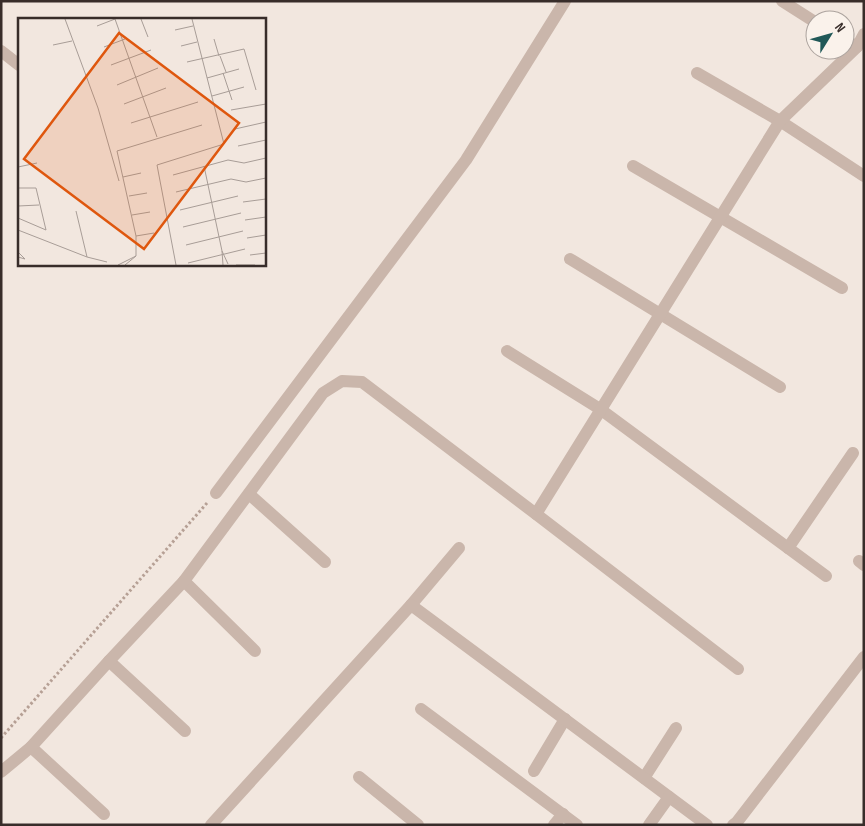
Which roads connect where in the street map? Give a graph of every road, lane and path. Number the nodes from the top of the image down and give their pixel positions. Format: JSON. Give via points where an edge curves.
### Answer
{"nodes":[{"id":1,"x":565,"y":1,"type":"edge"},
{"id":2,"x":782,"y":1,"type":"edge"},
{"id":3,"x":805,"y":16,"type":"edge"},
{"id":4,"x":864,"y":34,"type":"edge"},
{"id":5,"x":857,"y":47,"type":"joint"},
{"id":6,"x":1,"y":50,"type":"edge"},
{"id":7,"x":18,"y":64,"type":"edge"},
{"id":8,"x":697,"y":73,"type":"dead end"},
{"id":9,"x":780,"y":121,"type":"junction"},
{"id":10,"x":633,"y":166,"type":"dead end"},
{"id":11,"x":864,"y":176,"type":"edge"},
{"id":12,"x":720,"y":217,"type":"junction"},
{"id":13,"x":570,"y":259,"type":"dead end"},
{"id":14,"x":842,"y":288,"type":"dead end"},
{"id":15,"x":660,"y":313,"type":"junction"},
{"id":16,"x":507,"y":351,"type":"dead end"},
{"id":17,"x":780,"y":387,"type":"dead end"},
{"id":18,"x":600,"y":410,"type":"junction"},
{"id":19,"x":853,"y":453,"type":"dead end"},
{"id":20,"x":216,"y":493,"type":"joint"},
{"id":21,"x":248,"y":494,"type":"junction"},
{"id":22,"x":536,"y":514,"type":"junction"},
{"id":23,"x":459,"y":548,"type":"dead end"},
{"id":24,"x":788,"y":548,"type":"junction"},
{"id":25,"x":325,"y":562,"type":"dead end"},
{"id":26,"x":826,"y":576,"type":"dead end"},
{"id":27,"x":184,"y":581,"type":"junction"},
{"id":28,"x":411,"y":605,"type":"junction"},
{"id":29,"x":255,"y":651,"type":"dead end"},
{"id":30,"x":864,"y":657,"type":"edge"},
{"id":31,"x":109,"y":661,"type":"junction"},
{"id":32,"x":738,"y":670,"type":"dead end"},
{"id":33,"x":421,"y":709,"type":"dead end"},
{"id":34,"x":565,"y":719,"type":"junction"},
{"id":35,"x":676,"y":728,"type":"dead end"},
{"id":36,"x":185,"y":731,"type":"dead end"},
{"id":37,"x":1,"y":738,"type":"edge"},
{"id":38,"x":31,"y":747,"type":"junction"},
{"id":39,"x":534,"y":770,"type":"dead end"},
{"id":40,"x":1,"y":772,"type":"edge"},
{"id":41,"x":359,"y":777,"type":"dead end"},
{"id":42,"x":644,"y":778,"type":"junction"},
{"id":43,"x":669,"y":797,"type":"junction"},
{"id":44,"x":104,"y":814,"type":"dead end"},
{"id":45,"x":563,"y":814,"type":"junction"},
{"id":46,"x":211,"y":825,"type":"edge"},
{"id":47,"x":418,"y":825,"type":"edge"},
{"id":48,"x":554,"y":825,"type":"edge"},
{"id":49,"x":577,"y":825,"type":"edge"},
{"id":50,"x":649,"y":825,"type":"edge"},
{"id":51,"x":707,"y":825,"type":"edge"},
{"id":52,"x":733,"y":825,"type":"edge"}],
"edges":[{"from":1,"to":20,"type":"street","via":[[466,160]]},
{"from":2,"to":3,"type":"street"},
{"from":4,"to":5,"type":"street"},
{"from":5,"to":9,"type":"street"},
{"from":6,"to":7,"type":"street"},
{"from":8,"to":9,"type":"street"},
{"from":9,"to":11,"type":"street"},
{"from":9,"to":12,"type":"street"},
{"from":10,"to":12,"type":"street"},
{"from":12,"to":14,"type":"street"},
{"from":12,"to":15,"type":"street"},
{"from":13,"to":15,"type":"street"},
{"from":15,"to":17,"type":"street"},
{"from":15,"to":18,"type":"street"},
{"from":16,"to":18,"type":"street"},
{"from":18,"to":22,"type":"street"},
{"from":18,"to":24,"type":"street"},
{"from":19,"to":24,"type":"street"},
{"from":20,"to":37,"type":"path"},
{"from":21,"to":22,"type":"street","via":[[323,393],[342,381],[362,382]]},
{"from":21,"to":25,"type":"street"},
{"from":21,"to":27,"type":"street"},
{"from":22,"to":32,"type":"street"},
{"from":23,"to":28,"type":"street"},
{"from":24,"to":26,"type":"street"},
{"from":27,"to":29,"type":"street"},
{"from":27,"to":31,"type":"street"},
{"from":28,"to":34,"type":"street"},
{"from":28,"to":46,"type":"street"},
{"from":30,"to":52,"type":"street"},
{"from":31,"to":36,"type":"street"},
{"from":31,"to":38,"type":"street"},
{"from":33,"to":45,"type":"street"},
{"from":34,"to":39,"type":"street"},
{"from":34,"to":42,"type":"street"},
{"from":35,"to":42,"type":"street"},
{"from":38,"to":40,"type":"street"},
{"from":38,"to":44,"type":"street"},
{"from":41,"to":47,"type":"street"},
{"from":42,"to":43,"type":"street"},
{"from":43,"to":50,"type":"street"},
{"from":43,"to":51,"type":"street"},
{"from":45,"to":48,"type":"street"},
{"from":45,"to":49,"type":"street"}]}
